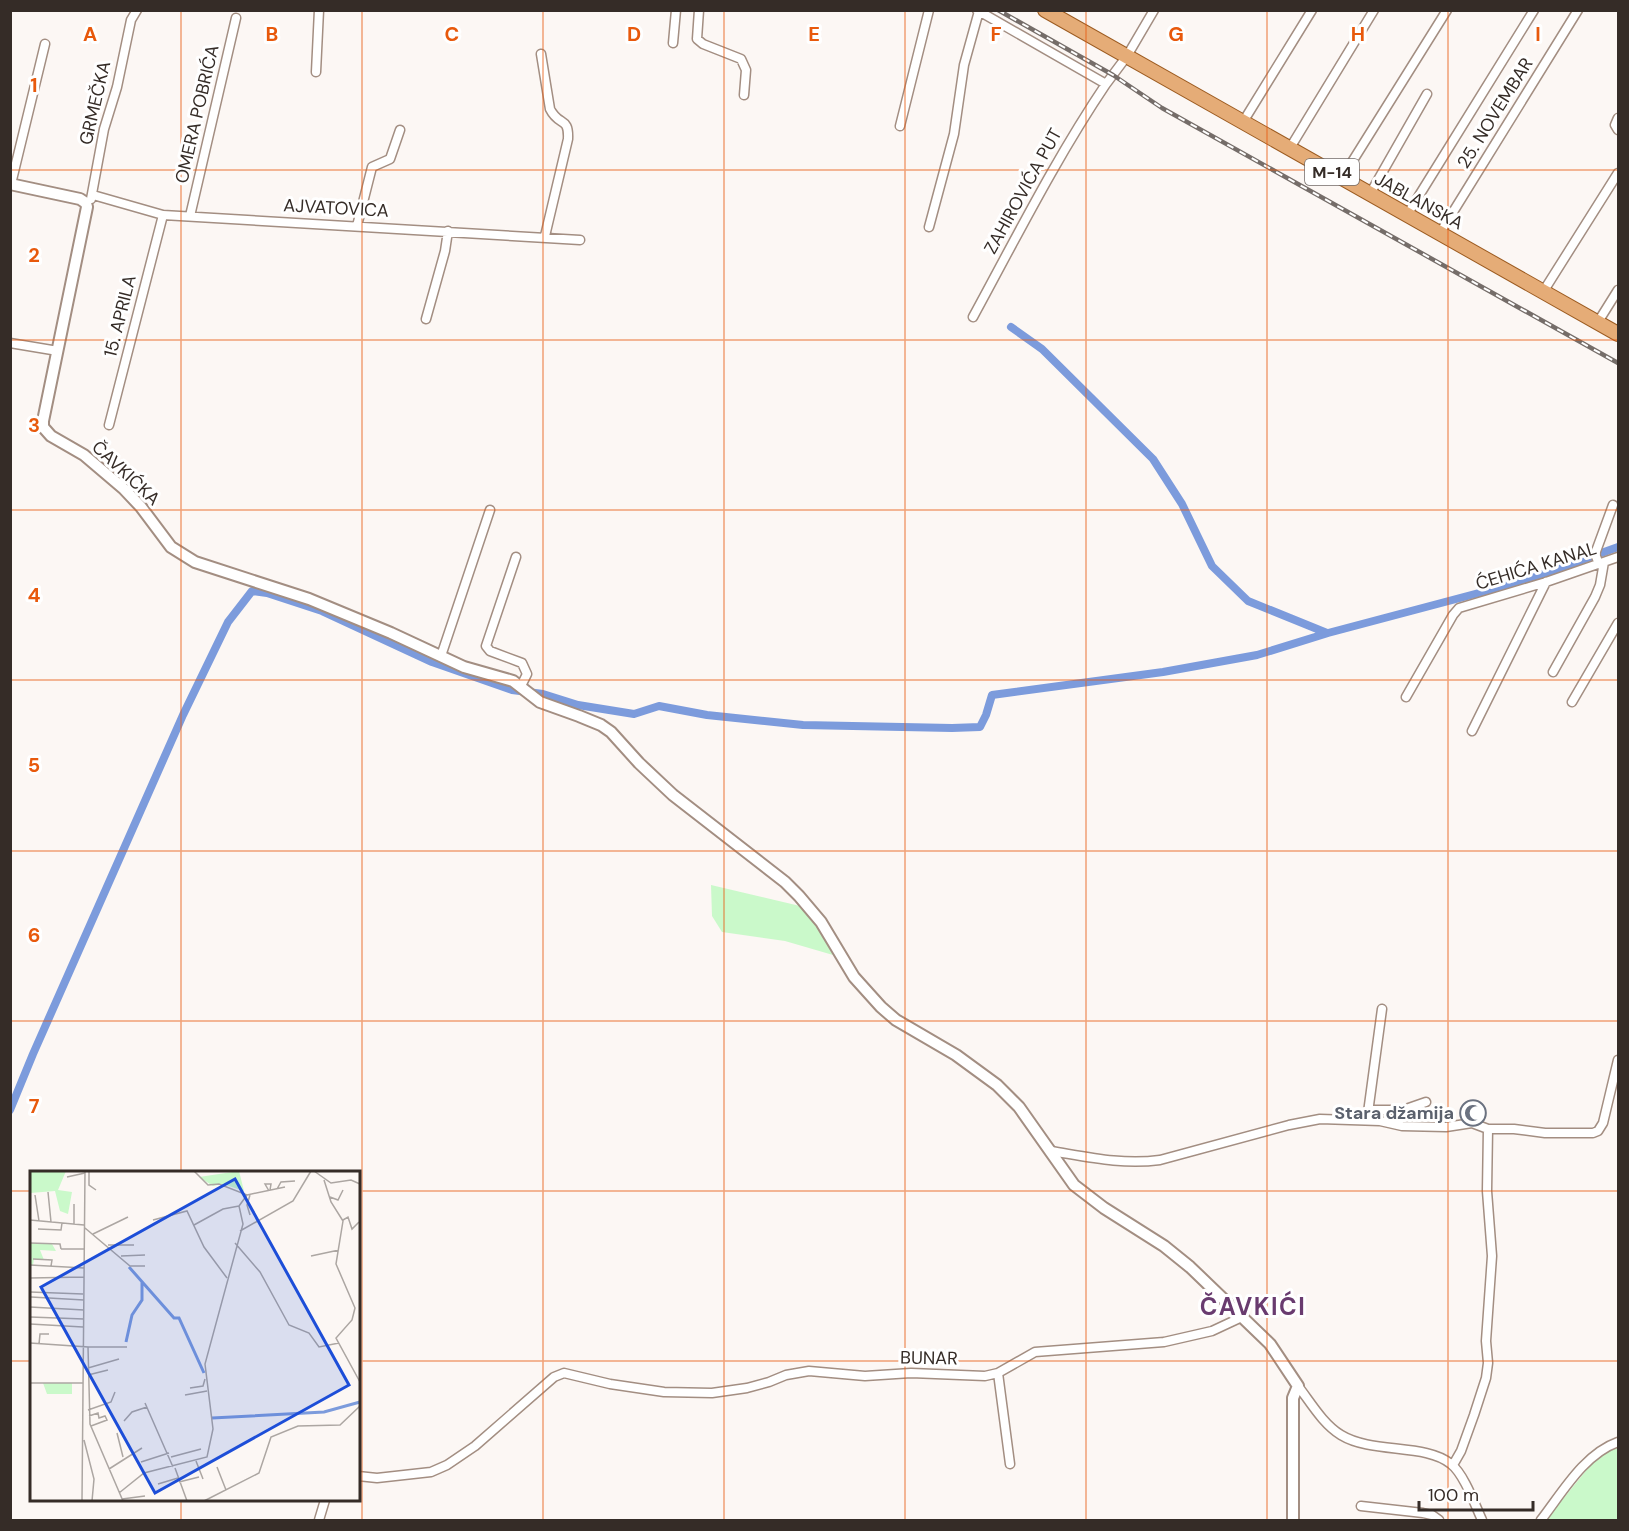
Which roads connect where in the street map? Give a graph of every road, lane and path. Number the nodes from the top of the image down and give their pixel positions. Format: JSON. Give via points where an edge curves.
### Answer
{"nodes":[{"id":1,"x":137,"y":10,"type":"edge"},
{"id":2,"x":319,"y":10,"type":"edge"},
{"id":3,"x":676,"y":10,"type":"edge"},
{"id":4,"x":699,"y":10,"type":"edge"},
{"id":5,"x":929,"y":10,"type":"edge"},
{"id":6,"x":1045,"y":10,"type":"edge"},
{"id":7,"x":1154,"y":10,"type":"edge"},
{"id":8,"x":1312,"y":10,"type":"edge"},
{"id":9,"x":1374,"y":10,"type":"edge"},
{"id":10,"x":1447,"y":10,"type":"edge"},
{"id":11,"x":1534,"y":10,"type":"edge"},
{"id":12,"x":1578,"y":10,"type":"edge"},
{"id":13,"x":978,"y":11,"type":"edge"},
{"id":14,"x":237,"y":18,"type":"dead end"},
{"id":15,"x":673,"y":43,"type":"dead end"},
{"id":16,"x":45,"y":44,"type":"dead end"},
{"id":17,"x":541,"y":54,"type":"dead end"},
{"id":18,"x":1127,"y":56,"type":"junction"},
{"id":19,"x":316,"y":72,"type":"dead end"},
{"id":20,"x":1106,"y":84,"type":"junction"},
{"id":21,"x":1427,"y":94,"type":"dead end"},
{"id":22,"x":744,"y":95,"type":"dead end"},
{"id":23,"x":1618,"y":118,"type":"edge"},
{"id":24,"x":1243,"y":122,"type":"junction"},
{"id":25,"x":900,"y":126,"type":"dead end"},
{"id":26,"x":400,"y":130,"type":"dead end"},
{"id":27,"x":1618,"y":130,"type":"edge"},
{"id":28,"x":1290,"y":148,"type":"junction"},
{"id":29,"x":1618,"y":173,"type":"edge"},
{"id":30,"x":1342,"y":178,"type":"junction"},
{"id":31,"x":11,"y":184,"type":"edge"},
{"id":32,"x":1370,"y":194,"type":"junction"},
{"id":33,"x":89,"y":199,"type":"junction"},
{"id":34,"x":163,"y":214,"type":"junction"},
{"id":35,"x":1407,"y":215,"type":"junction"},
{"id":36,"x":190,"y":216,"type":"junction"},
{"id":37,"x":357,"y":226,"type":"junction"},
{"id":38,"x":929,"y":227,"type":"dead end"},
{"id":39,"x":448,"y":231,"type":"junction"},
{"id":40,"x":1440,"y":233,"type":"junction"},
{"id":41,"x":545,"y":236,"type":"junction"},
{"id":42,"x":580,"y":240,"type":"dead end"},
{"id":43,"x":1618,"y":290,"type":"edge"},
{"id":44,"x":1543,"y":292,"type":"junction"},
{"id":45,"x":973,"y":317,"type":"dead end"},
{"id":46,"x":426,"y":319,"type":"dead end"},
{"id":47,"x":1598,"y":322,"type":"junction"},
{"id":48,"x":1618,"y":334,"type":"edge"},
{"id":49,"x":10,"y":344,"type":"edge"},
{"id":50,"x":58,"y":351,"type":"junction"},
{"id":51,"x":109,"y":425,"type":"dead end"},
{"id":52,"x":1613,"y":505,"type":"dead end"},
{"id":53,"x":490,"y":510,"type":"dead end"},
{"id":54,"x":516,"y":557,"type":"dead end"},
{"id":55,"x":1618,"y":557,"type":"edge"},
{"id":56,"x":1599,"y":560,"type":"junction"},
{"id":57,"x":1546,"y":582,"type":"junction"},
{"id":58,"x":1618,"y":623,"type":"edge"},
{"id":59,"x":441,"y":656,"type":"junction"},
{"id":60,"x":1553,"y":672,"type":"dead end"},
{"id":61,"x":523,"y":688,"type":"junction"},
{"id":62,"x":1406,"y":697,"type":"dead end"},
{"id":63,"x":1572,"y":702,"type":"dead end"},
{"id":64,"x":1472,"y":731,"type":"dead end"},
{"id":65,"x":1382,"y":1009,"type":"dead end"},
{"id":66,"x":1618,"y":1060,"type":"edge"},
{"id":67,"x":1426,"y":1102,"type":"dead end"},
{"id":68,"x":1368,"y":1110,"type":"junction"},
{"id":69,"x":1367,"y":1120,"type":"junction"},
{"id":70,"x":1488,"y":1129,"type":"junction"},
{"id":71,"x":1051,"y":1151,"type":"junction"},
{"id":72,"x":1242,"y":1317,"type":"junction"},
{"id":73,"x":998,"y":1373,"type":"junction"},
{"id":74,"x":1298,"y":1386,"type":"junction"},
{"id":75,"x":1618,"y":1442,"type":"edge"},
{"id":76,"x":1010,"y":1464,"type":"dead end"},
{"id":77,"x":1453,"y":1465,"type":"junction"},
{"id":78,"x":360,"y":1476,"type":"edge"},
{"id":79,"x":325,"y":1501,"type":"edge"},
{"id":80,"x":1361,"y":1506,"type":"dead end"},
{"id":81,"x":319,"y":1521,"type":"edge"},
{"id":82,"x":1293,"y":1521,"type":"edge"},
{"id":83,"x":1438,"y":1521,"type":"edge"},
{"id":84,"x":1482,"y":1521,"type":"edge"},
{"id":85,"x":1540,"y":1521,"type":"edge"}],
"edges":[{"from":1,"to":33,"type":"street","name":"GRMEČKA","via":[[131,20]]},
{"from":2,"to":19,"type":"street"},
{"from":3,"to":15,"type":"street"},
{"from":4,"to":22,"type":"street","via":[[699,42],[738,56],[744,62]]},
{"from":5,"to":25,"type":"street"},
{"from":6,"to":18,"type":"main road","name":"JABLANSKA","number":"M-14"},
{"from":7,"to":18,"type":"street","name":"ZAHIROVIĆA PUT"},
{"from":8,"to":24,"type":"street"},
{"from":9,"to":28,"type":"street"},
{"from":10,"to":30,"type":"street"},
{"from":11,"to":35,"type":"street"},
{"from":12,"to":40,"type":"street","name":"25. NOVEMBAR"},
{"from":13,"to":20,"type":"street"},
{"from":13,"to":38,"type":"street","via":[[964,65],[954,134]]},
{"from":14,"to":36,"type":"street","name":"OMERA POBRIĆA"},
{"from":16,"to":31,"type":"street"},
{"from":17,"to":41,"type":"street","via":[[550,110],[568,128]]},
{"from":18,"to":20,"type":"street","name":"ZAHIROVIĆA PUT"},
{"from":18,"to":24,"type":"main road","name":"JABLANSKA","number":"M-14"},
{"from":20,"to":45,"type":"street","name":"ZAHIROVIĆA PUT","via":[[1062,155]]},
{"from":21,"to":32,"type":"street"},
{"from":23,"to":27,"type":"street"},
{"from":24,"to":28,"type":"main road","name":"JABLANSKA","number":"M-14"},
{"from":26,"to":37,"type":"street","via":[[390,159],[371,170]]},
{"from":28,"to":30,"type":"main road","name":"JABLANSKA","number":"M-14"},
{"from":29,"to":44,"type":"street"},
{"from":30,"to":32,"type":"main road","name":"JABLANSKA","number":"M-14"},
{"from":31,"to":33,"type":"street","name":"AJVATOVICA"},
{"from":32,"to":35,"type":"main road","name":"JABLANSKA","number":"M-14"},
{"from":33,"to":34,"type":"street","name":"AJVATOVICA"},
{"from":33,"to":50,"type":"street","name":"ČAVKIĆKA"},
{"from":34,"to":36,"type":"street","name":"AJVATOVICA"},
{"from":34,"to":51,"type":"street","name":"15. APRILA"},
{"from":35,"to":40,"type":"main road","name":"JABLANSKA","number":"M-14"},
{"from":36,"to":37,"type":"street","name":"AJVATOVICA"},
{"from":37,"to":39,"type":"street","name":"AJVATOVICA"},
{"from":39,"to":41,"type":"street","name":"AJVATOVICA"},
{"from":39,"to":46,"type":"street"},
{"from":40,"to":44,"type":"main road","name":"JABLANSKA","number":"M-14"},
{"from":41,"to":42,"type":"street","name":"AJVATOVICA"},
{"from":43,"to":47,"type":"street"},
{"from":44,"to":47,"type":"main road","name":"JABLANSKA","number":"M-14"},
{"from":47,"to":48,"type":"main road","name":"JABLANSKA","number":"M-14"},
{"from":49,"to":50,"type":"street"},
{"from":50,"to":59,"type":"street","name":"ČAVKIĆKA","via":[[43,427],[124,489],[171,547],[211,569],[309,599]]},
{"from":52,"to":56,"type":"street"},
{"from":53,"to":59,"type":"street"},
{"from":54,"to":61,"type":"street","via":[[486,646],[522,663],[527,674]]},
{"from":55,"to":56,"type":"street","name":"ĆEHIĆA KANAL"},
{"from":56,"to":57,"type":"street","name":"ĆEHIĆA KANAL"},
{"from":56,"to":60,"type":"street","via":[[1600,585]]},
{"from":57,"to":62,"type":"street","name":"ĆEHIĆA KANAL","via":[[1463,605],[1453,615]]},
{"from":57,"to":64,"type":"street"},
{"from":58,"to":63,"type":"street"},
{"from":59,"to":61,"type":"street","name":"ČAVKIĆKA"},
{"from":61,"to":71,"type":"street","via":[[540,702],[611,732],[673,795],[784,882],[809,907],[854,977],[881,1007],[997,1085],[1019,1107]]},
{"from":65,"to":68,"type":"street"},
{"from":66,"to":70,"type":"street","via":[[1603,1123],[1596,1132]]},
{"from":67,"to":68,"type":"street","via":[[1403,1110]]},
{"from":68,"to":69,"type":"street"},
{"from":69,"to":70,"type":"street","via":[[1402,1126],[1472,1124]]},
{"from":69,"to":71,"type":"street","via":[[1320,1119],[1142,1162],[1114,1162]]},
{"from":70,"to":77,"type":"street","via":[[1492,1256],[1488,1363],[1474,1415]]},
{"from":71,"to":72,"type":"street","via":[[1087,1197],[1164,1246]]},
{"from":72,"to":73,"type":"street","name":"BUNAR","via":[[1212,1331],[1164,1342],[1035,1352]]},
{"from":72,"to":74,"type":"street","via":[[1270,1344]]},
{"from":73,"to":76,"type":"street"},
{"from":73,"to":78,"type":"street","name":"BUNAR","via":[[865,1376],[809,1371],[712,1394],[664,1392],[564,1373],[554,1377],[475,1446],[447,1465],[431,1472]]},
{"from":74,"to":77,"type":"street","via":[[1341,1436],[1372,1447],[1435,1456]]},
{"from":74,"to":82,"type":"street","via":[[1293,1398]]},
{"from":75,"to":85,"type":"street","via":[[1586,1464]]},
{"from":77,"to":84,"type":"street"},
{"from":79,"to":81,"type":"street"},
{"from":80,"to":83,"type":"street","via":[[1423,1513]]}]}
